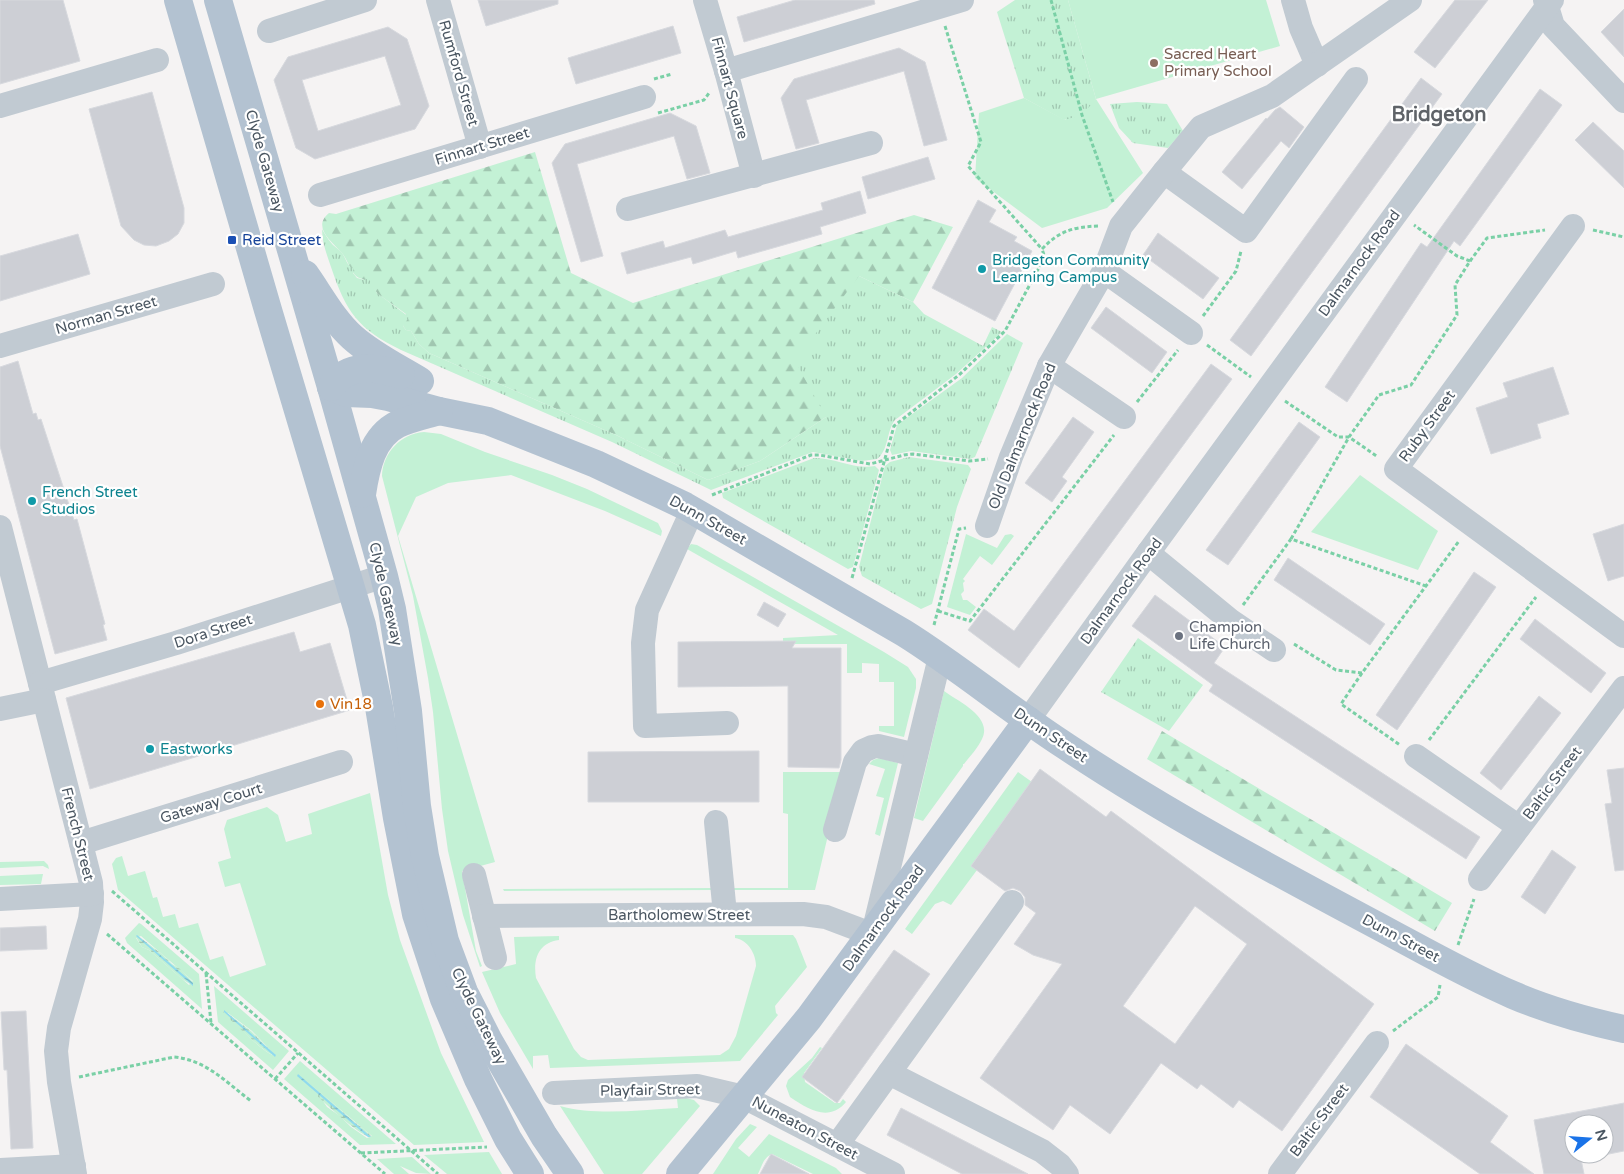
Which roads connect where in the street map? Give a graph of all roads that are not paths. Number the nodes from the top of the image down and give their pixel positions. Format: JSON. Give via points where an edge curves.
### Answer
{"nodes":[{"id":1,"x":178,"y":0,"type":"edge"},
{"id":2,"x":218,"y":0,"type":"edge"},
{"id":3,"x":365,"y":0,"type":"edge"},
{"id":4,"x":438,"y":0,"type":"edge"},
{"id":5,"x":704,"y":0,"type":"edge"},
{"id":6,"x":962,"y":0,"type":"edge"},
{"id":7,"x":1293,"y":0,"type":"edge"},
{"id":8,"x":1410,"y":0,"type":"edge"},
{"id":9,"x":1548,"y":2,"type":"edge"},
{"id":10,"x":268,"y":31,"type":"dead end"},
{"id":11,"x":158,"y":60,"type":"dead end"},
{"id":12,"x":1317,"y":65,"type":"junction"},
{"id":13,"x":726,"y":71,"type":"junction"},
{"id":14,"x":1356,"y":79,"type":"dead end"},
{"id":15,"x":644,"y":97,"type":"dead end"},
{"id":16,"x":1624,"y":101,"type":"edge"},
{"id":17,"x":0,"y":106,"type":"edge"},
{"id":18,"x":872,"y":143,"type":"dead end"},
{"id":19,"x":480,"y":147,"type":"junction"},
{"id":20,"x":1164,"y":172,"type":"junction"},
{"id":21,"x":754,"y":176,"type":"junction"},
{"id":22,"x":320,"y":195,"type":"dead end"},
{"id":23,"x":628,"y":209,"type":"dead end"},
{"id":24,"x":1573,"y":226,"type":"dead end"},
{"id":25,"x":293,"y":257,"type":"junction"},
{"id":26,"x":1104,"y":270,"type":"junction"},
{"id":27,"x":213,"y":284,"type":"dead end"},
{"id":28,"x":1191,"y":334,"type":"road end"},
{"id":29,"x":0,"y":346,"type":"edge"},
{"id":30,"x":1049,"y":366,"type":"junction"},
{"id":31,"x":420,"y":381,"type":"junction"},
{"id":32,"x":331,"y":387,"type":"junction"},
{"id":33,"x":295,"y":397,"type":"junction"},
{"id":34,"x":439,"y":412,"type":"junction"},
{"id":35,"x":1124,"y":417,"type":"road end"},
{"id":36,"x":488,"y":421,"type":"junction"},
{"id":37,"x":362,"y":498,"type":"junction"},
{"id":38,"x":688,"y":509,"type":"junction"},
{"id":39,"x":987,"y":526,"type":"road end"},
{"id":40,"x":0,"y":527,"type":"edge"},
{"id":41,"x":1148,"y":553,"type":"junction"},
{"id":42,"x":384,"y":576,"type":"junction"},
{"id":43,"x":351,"y":586,"type":"junction"},
{"id":44,"x":1624,"y":636,"type":"edge"},
{"id":45,"x":1274,"y":650,"type":"road end"},
{"id":46,"x":934,"y":653,"type":"junction"},
{"id":47,"x":1624,"y":688,"type":"edge"},
{"id":48,"x":42,"y":691,"type":"junction"},
{"id":49,"x":0,"y":709,"type":"edge"},
{"id":50,"x":1028,"y":720,"type":"junction"},
{"id":51,"x":727,"y":723,"type":"dead end"},
{"id":52,"x":916,"y":755,"type":"junction"},
{"id":53,"x":1416,"y":756,"type":"road end"},
{"id":54,"x":341,"y":762,"type":"dead end"},
{"id":55,"x":716,"y":822,"type":"dead end"},
{"id":56,"x":1519,"y":827,"type":"junction"},
{"id":57,"x":835,"y":830,"type":"dead end"},
{"id":58,"x":81,"y":843,"type":"junction"},
{"id":59,"x":474,"y":875,"type":"dead end"},
{"id":60,"x":1480,"y":879,"type":"dead end"},
{"id":61,"x":90,"y":883,"type":"junction"},
{"id":62,"x":0,"y":899,"type":"edge"},
{"id":63,"x":1012,"y":902,"type":"dead end"},
{"id":64,"x":725,"y":914,"type":"junction"},
{"id":65,"x":484,"y":916,"type":"junction"},
{"id":66,"x":872,"y":932,"type":"junction"},
{"id":67,"x":495,"y":958,"type":"dead end"},
{"id":68,"x":1624,"y":1029,"type":"edge"},
{"id":69,"x":1377,"y":1042,"type":"dead end"},
{"id":70,"x":889,"y":1073,"type":"junction"},
{"id":71,"x":554,"y":1093,"type":"dead end"},
{"id":72,"x":744,"y":1096,"type":"junction"},
{"id":73,"x":837,"y":1145,"type":"junction"},
{"id":74,"x":0,"y":1170,"type":"edge"},
{"id":75,"x":75,"y":1170,"type":"edge"},
{"id":76,"x":884,"y":1172,"type":"edge"},
{"id":77,"x":530,"y":1174,"type":"edge"},
{"id":78,"x":570,"y":1174,"type":"edge"},
{"id":79,"x":680,"y":1174,"type":"edge"},
{"id":80,"x":1067,"y":1174,"type":"edge"},
{"id":81,"x":1280,"y":1174,"type":"edge"}],
"edges":[{"from":1,"to":33,"type":"main road","name":"Clyde Gateway"},
{"from":2,"to":25,"type":"main road","name":"Clyde Gateway"},
{"from":3,"to":10,"type":"street"},
{"from":4,"to":19,"type":"street","name":"Rumford Street"},
{"from":5,"to":13,"type":"street","name":"Finnart Square"},
{"from":6,"to":13,"type":"street"},
{"from":7,"to":12,"type":"street"},
{"from":8,"to":12,"type":"street","name":"Old Dalmarnock Road"},
{"from":9,"to":16,"type":"street","via":[[1553,26]]},
{"from":9,"to":41,"type":"street","name":"Dalmarnock Road"},
{"from":11,"to":17,"type":"street"},
{"from":12,"to":20,"type":"street","name":"Old Dalmarnock Road","via":[[1272,96],[1201,127]]},
{"from":13,"to":21,"type":"street","name":"Finnart Square"},
{"from":14,"to":20,"type":"street","via":[[1246,231]]},
{"from":15,"to":19,"type":"street","name":"Finnart Street"},
{"from":18,"to":21,"type":"street"},
{"from":19,"to":22,"type":"street","name":"Finnart Street"},
{"from":20,"to":26,"type":"street","name":"Old Dalmarnock Road","via":[[1122,226]]},
{"from":21,"to":23,"type":"street"},
{"from":24,"to":44,"type":"street","name":"Ruby Street","via":[[1396,469]]},
{"from":25,"to":31,"type":"main road","via":[[349,334],[365,348]]},
{"from":25,"to":32,"type":"main road","name":"Clyde Gateway"},
{"from":26,"to":28,"type":"street"},
{"from":26,"to":30,"type":"street","name":"Old Dalmarnock Road"},
{"from":27,"to":29,"type":"street","name":"Norman Street"},
{"from":30,"to":35,"type":"street"},
{"from":30,"to":39,"type":"street","name":"Old Dalmarnock Road","via":[[1011,456]]},
{"from":31,"to":32,"type":"main road","name":"Dunn Street","via":[[382,370],[357,369],[343,374]]},
{"from":31,"to":36,"type":"main road","name":"Dunn Street"},
{"from":32,"to":33,"type":"main road"},
{"from":32,"to":34,"type":"main road","name":"Dunn Street","via":[[346,394],[388,397]]},
{"from":32,"to":37,"type":"main road","name":"Clyde Gateway"},
{"from":33,"to":43,"type":"main road","name":"Clyde Gateway"},
{"from":34,"to":36,"type":"main road","name":"Dunn Street"},
{"from":34,"to":37,"type":"main road","via":[[398,424],[385,433],[370,457]]},
{"from":36,"to":38,"type":"main road","name":"Dunn Street","via":[[596,464]]},
{"from":37,"to":42,"type":"main road","name":"Clyde Gateway"},
{"from":38,"to":46,"type":"main road","name":"Dunn Street","via":[[847,599]]},
{"from":38,"to":51,"type":"street","via":[[645,617],[645,726]]},
{"from":40,"to":48,"type":"street","name":"French Street"},
{"from":41,"to":45,"type":"street","via":[[1232,621]]},
{"from":41,"to":50,"type":"street","name":"Dalmarnock Road"},
{"from":42,"to":43,"type":"street","name":"Dora Street"},
{"from":42,"to":78,"type":"main road","name":"Clyde Gateway","via":[[405,688],[425,856],[445,941],[464,992],[489,1041]]},
{"from":43,"to":48,"type":"street","name":"Dora Street"},
{"from":43,"to":77,"type":"main road","name":"Clyde Gateway","via":[[369,652],[416,914],[444,998],[472,1065],[508,1139]]},
{"from":46,"to":50,"type":"main road","name":"Dunn Street"},
{"from":46,"to":52,"type":"street"},
{"from":47,"to":56,"type":"street","name":"Baltic Street"},
{"from":48,"to":49,"type":"street","name":"Dora Street"},
{"from":48,"to":58,"type":"street","name":"French Street"},
{"from":50,"to":66,"type":"main road","name":"Dalmarnock Road"},
{"from":50,"to":68,"type":"main road","name":"Dunn Street","via":[[1186,822],[1449,964],[1525,999]]},
{"from":52,"to":57,"type":"street","via":[[878,746],[863,751],[855,762]]},
{"from":52,"to":66,"type":"street"},
{"from":53,"to":56,"type":"street"},
{"from":54,"to":58,"type":"street","name":"Gateway Court"},
{"from":55,"to":64,"type":"street"},
{"from":56,"to":60,"type":"street","name":"Baltic Street"},
{"from":58,"to":61,"type":"street","name":"French Street"},
{"from":59,"to":65,"type":"street"},
{"from":61,"to":62,"type":"street"},
{"from":61,"to":75,"type":"street","name":"French Street","via":[[90,919],[59,1028],[56,1051]]},
{"from":63,"to":70,"type":"street"},
{"from":64,"to":65,"type":"street","name":"Bartholomew Street"},
{"from":64,"to":66,"type":"street","name":"Bartholomew Street","via":[[812,915]]},
{"from":65,"to":67,"type":"street"},
{"from":66,"to":72,"type":"main road","name":"Dalmarnock Road","via":[[810,1018]]},
{"from":69,"to":81,"type":"street","name":"Baltic Street"},
{"from":70,"to":73,"type":"street"},
{"from":70,"to":80,"type":"street","via":[[1042,1151]]},
{"from":71,"to":72,"type":"street","name":"Playfair Street","via":[[697,1086]]},
{"from":72,"to":73,"type":"street","name":"Nuneaton Street"},
{"from":72,"to":79,"type":"main road","name":"Dalmarnock Road"},
{"from":73,"to":76,"type":"street","name":"Nuneaton Street"},
{"from":74,"to":75,"type":"street"}]}
